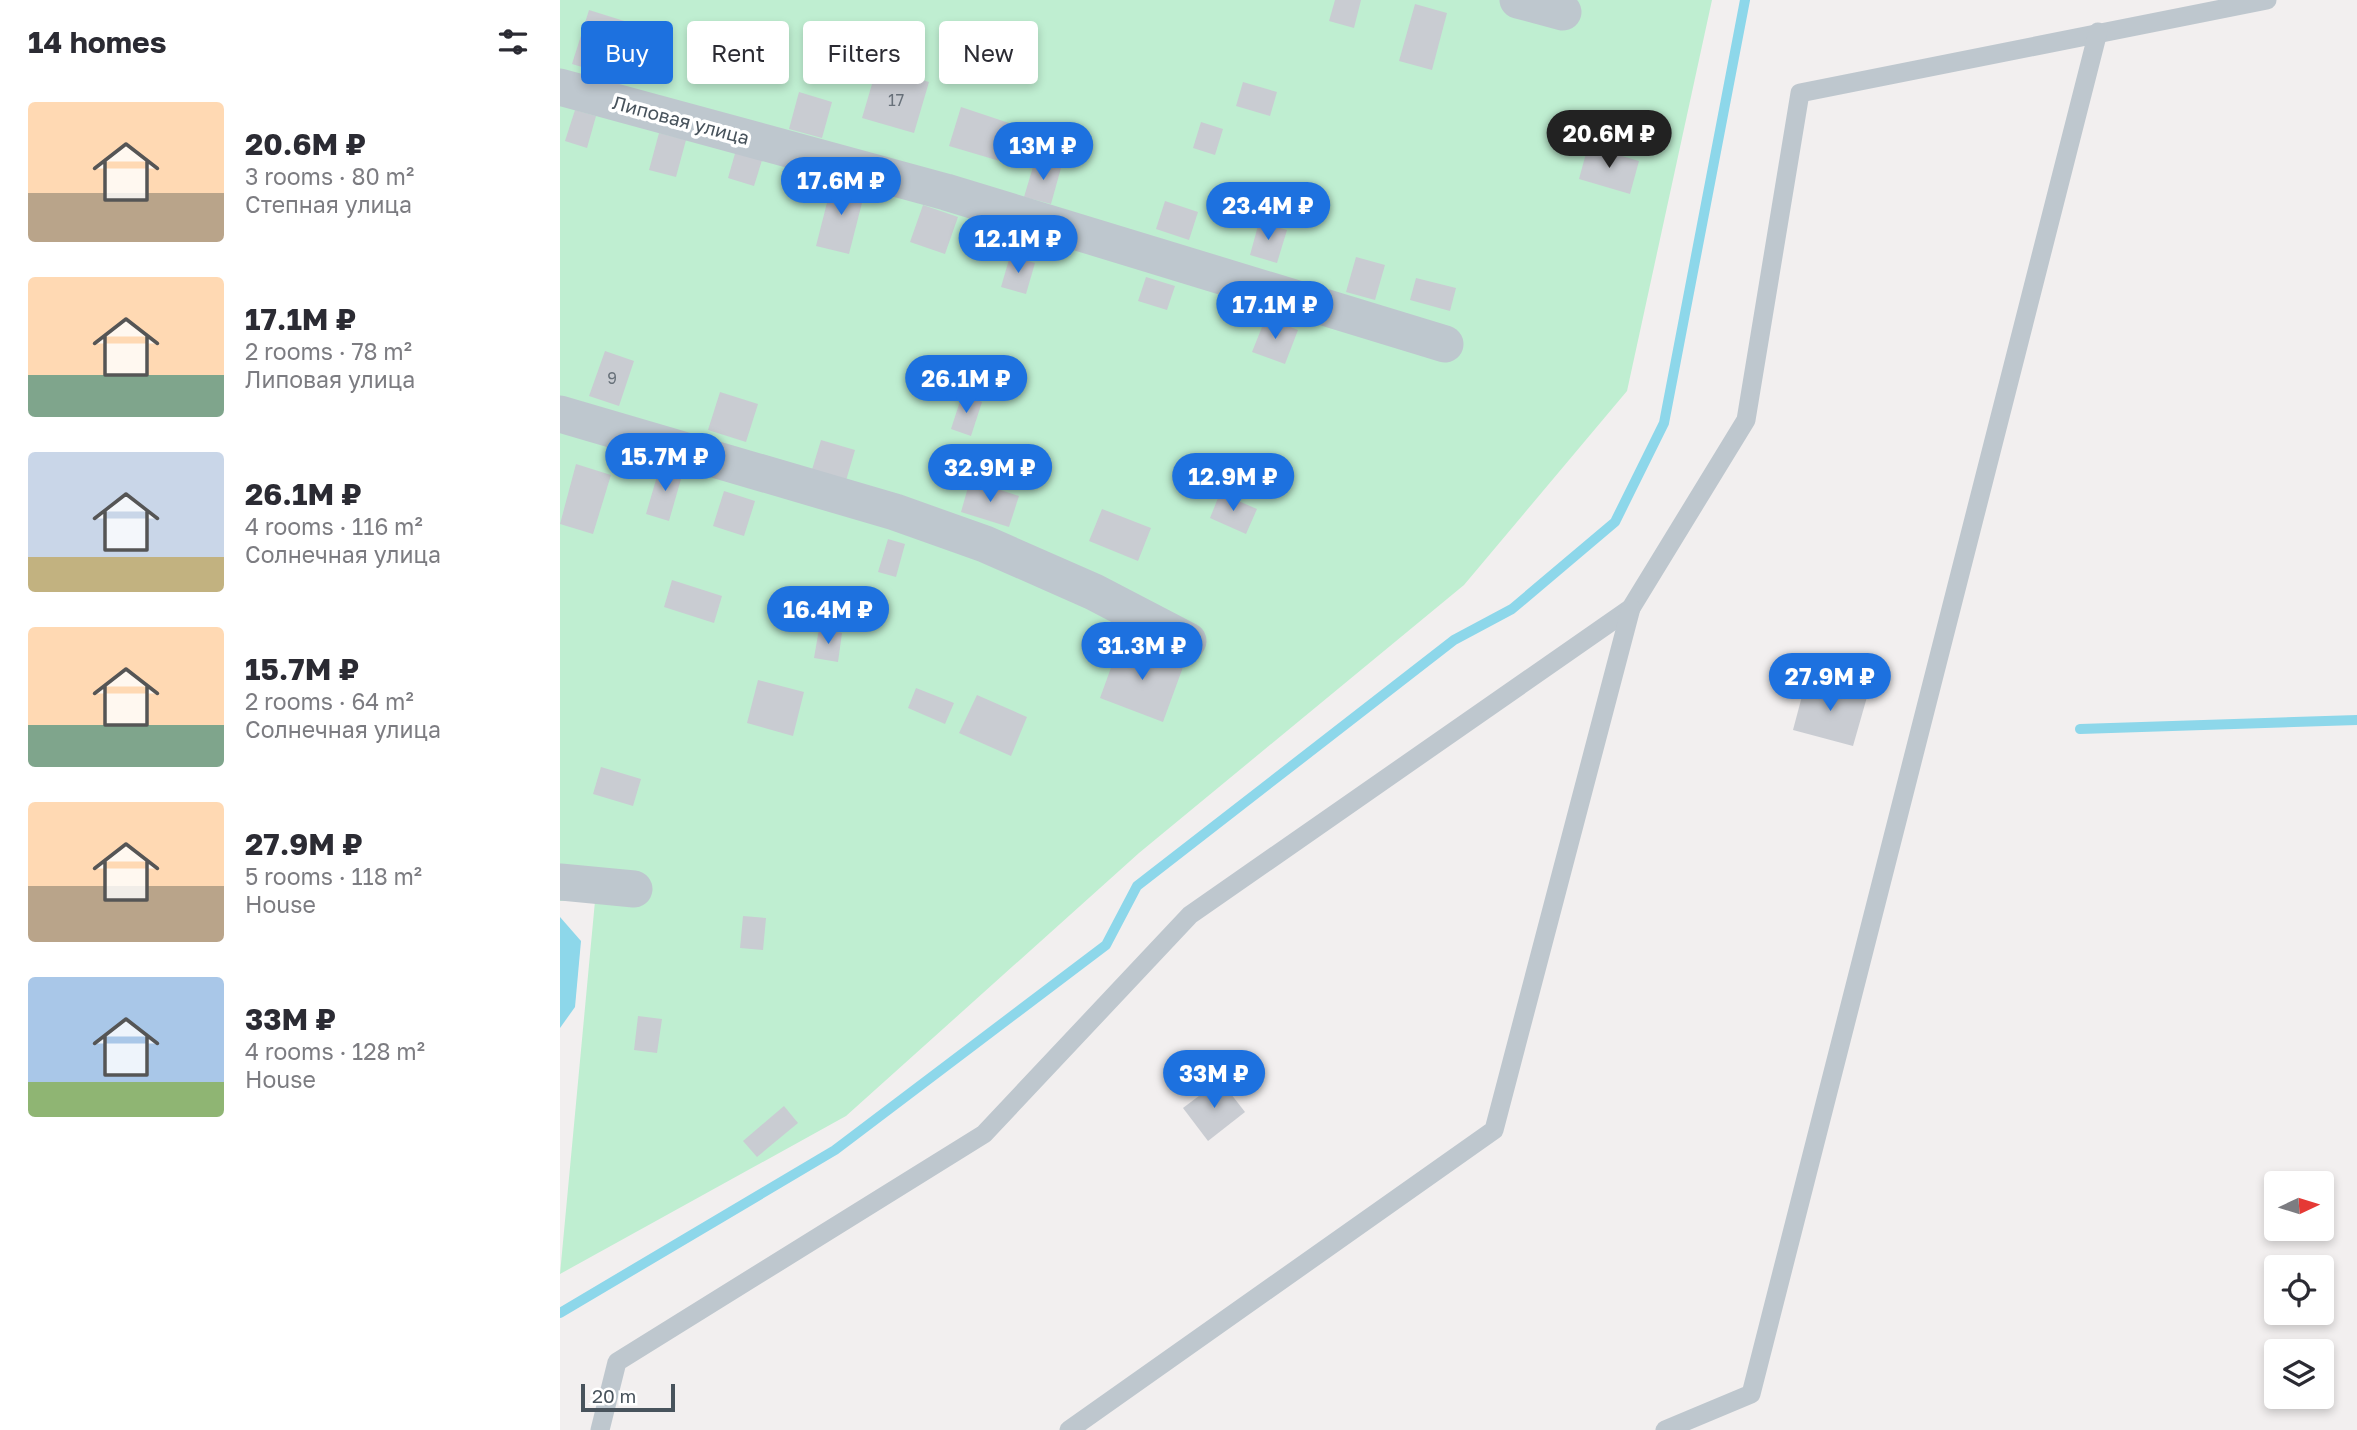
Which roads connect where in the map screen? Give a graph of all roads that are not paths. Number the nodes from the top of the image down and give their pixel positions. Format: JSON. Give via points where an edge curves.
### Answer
{"nodes":[{"id":1,"x":1518,"y":0,"type":"edge"},
{"id":2,"x":2267,"y":0,"type":"edge"},
{"id":3,"x":1563,"y":12,"type":"dead end"},
{"id":4,"x":2098,"y":33,"type":"junction"},
{"id":5,"x":560,"y":87,"type":"edge"},
{"id":6,"x":1445,"y":344,"type":"dead end"},
{"id":7,"x":560,"y":415,"type":"edge"},
{"id":8,"x":1631,"y":608,"type":"junction"},
{"id":9,"x":1188,"y":642,"type":"dead end"},
{"id":10,"x":560,"y":882,"type":"edge"},
{"id":11,"x":634,"y":889,"type":"dead end"},
{"id":12,"x":600,"y":1430,"type":"edge"},
{"id":13,"x":1069,"y":1430,"type":"edge"},
{"id":14,"x":1665,"y":1430,"type":"edge"}],
"edges":[{"from":1,"to":3,"type":"street"},
{"from":2,"to":4,"type":"lane"},
{"from":4,"to":8,"type":"lane","via":[[1800,93],[1746,420]]},
{"from":4,"to":14,"type":"lane","via":[[1751,1394]]},
{"from":5,"to":6,"type":"street","name":"Липовая улица","via":[[946,191]]},
{"from":7,"to":9,"type":"street","via":[[895,512],[985,544],[1094,592]]},
{"from":8,"to":12,"type":"lane","via":[[1190,915],[984,1134],[617,1362]]},
{"from":8,"to":13,"type":"lane","via":[[1494,1130]]},
{"from":10,"to":11,"type":"street"}]}
